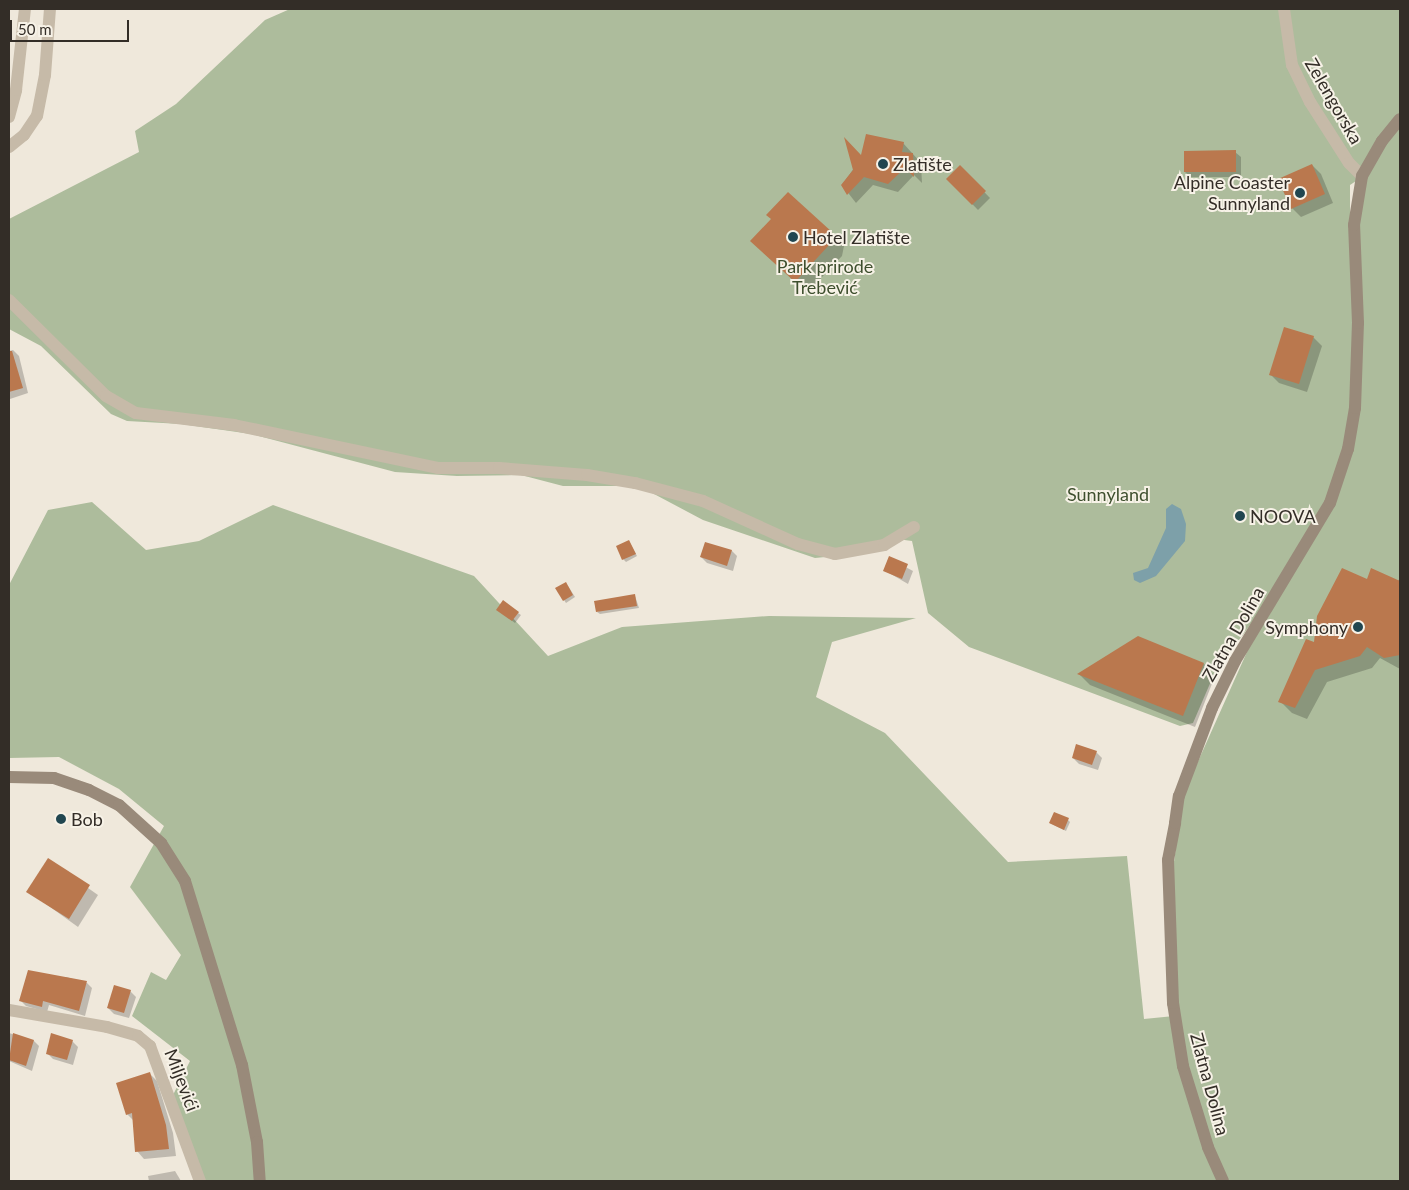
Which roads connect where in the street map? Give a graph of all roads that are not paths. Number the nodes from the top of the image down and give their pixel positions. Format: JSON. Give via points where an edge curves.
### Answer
{"nodes":[{"id":1,"x":25,"y":9,"type":"edge"},
{"id":2,"x":50,"y":9,"type":"edge"},
{"id":3,"x":1284,"y":9,"type":"edge"},
{"id":4,"x":9,"y":117,"type":"edge"},
{"id":5,"x":1400,"y":119,"type":"edge"},
{"id":6,"x":9,"y":147,"type":"edge"},
{"id":7,"x":1362,"y":176,"type":"junction"},
{"id":8,"x":9,"y":300,"type":"edge"},
{"id":9,"x":914,"y":527,"type":"dead end"},
{"id":10,"x":9,"y":777,"type":"edge"},
{"id":11,"x":9,"y":1010,"type":"edge"},
{"id":12,"x":200,"y":1181,"type":"edge"},
{"id":13,"x":260,"y":1181,"type":"edge"},
{"id":14,"x":1223,"y":1181,"type":"edge"}],
"edges":[{"from":1,"to":4,"type":"street","via":[[16,90]]},
{"from":2,"to":6,"type":"street","via":[[45,75],[36,116],[24,135]]},
{"from":3,"to":7,"type":"street","name":"Zelengorska","via":[[1292,65],[1314,108],[1349,163]]},
{"from":5,"to":7,"type":"main road","name":"Zlatna Dolina"},
{"from":7,"to":14,"type":"main road","name":"Zlatna Dolina","via":[[1354,225],[1358,371],[1348,448],[1330,503],[1235,662],[1212,708],[1179,796],[1168,860],[1173,1003],[1183,1066],[1208,1147]]},
{"from":8,"to":9,"type":"street","via":[[106,396],[136,413],[234,425],[438,468],[499,468],[587,475],[635,483],[703,501],[798,544],[835,554],[884,545]]},
{"from":10,"to":13,"type":"main road","via":[[54,778],[119,805],[161,843],[185,881],[242,1065],[257,1142]]},
{"from":11,"to":12,"type":"street","name":"Miljevići","via":[[107,1027],[138,1036],[150,1046]]}]}
